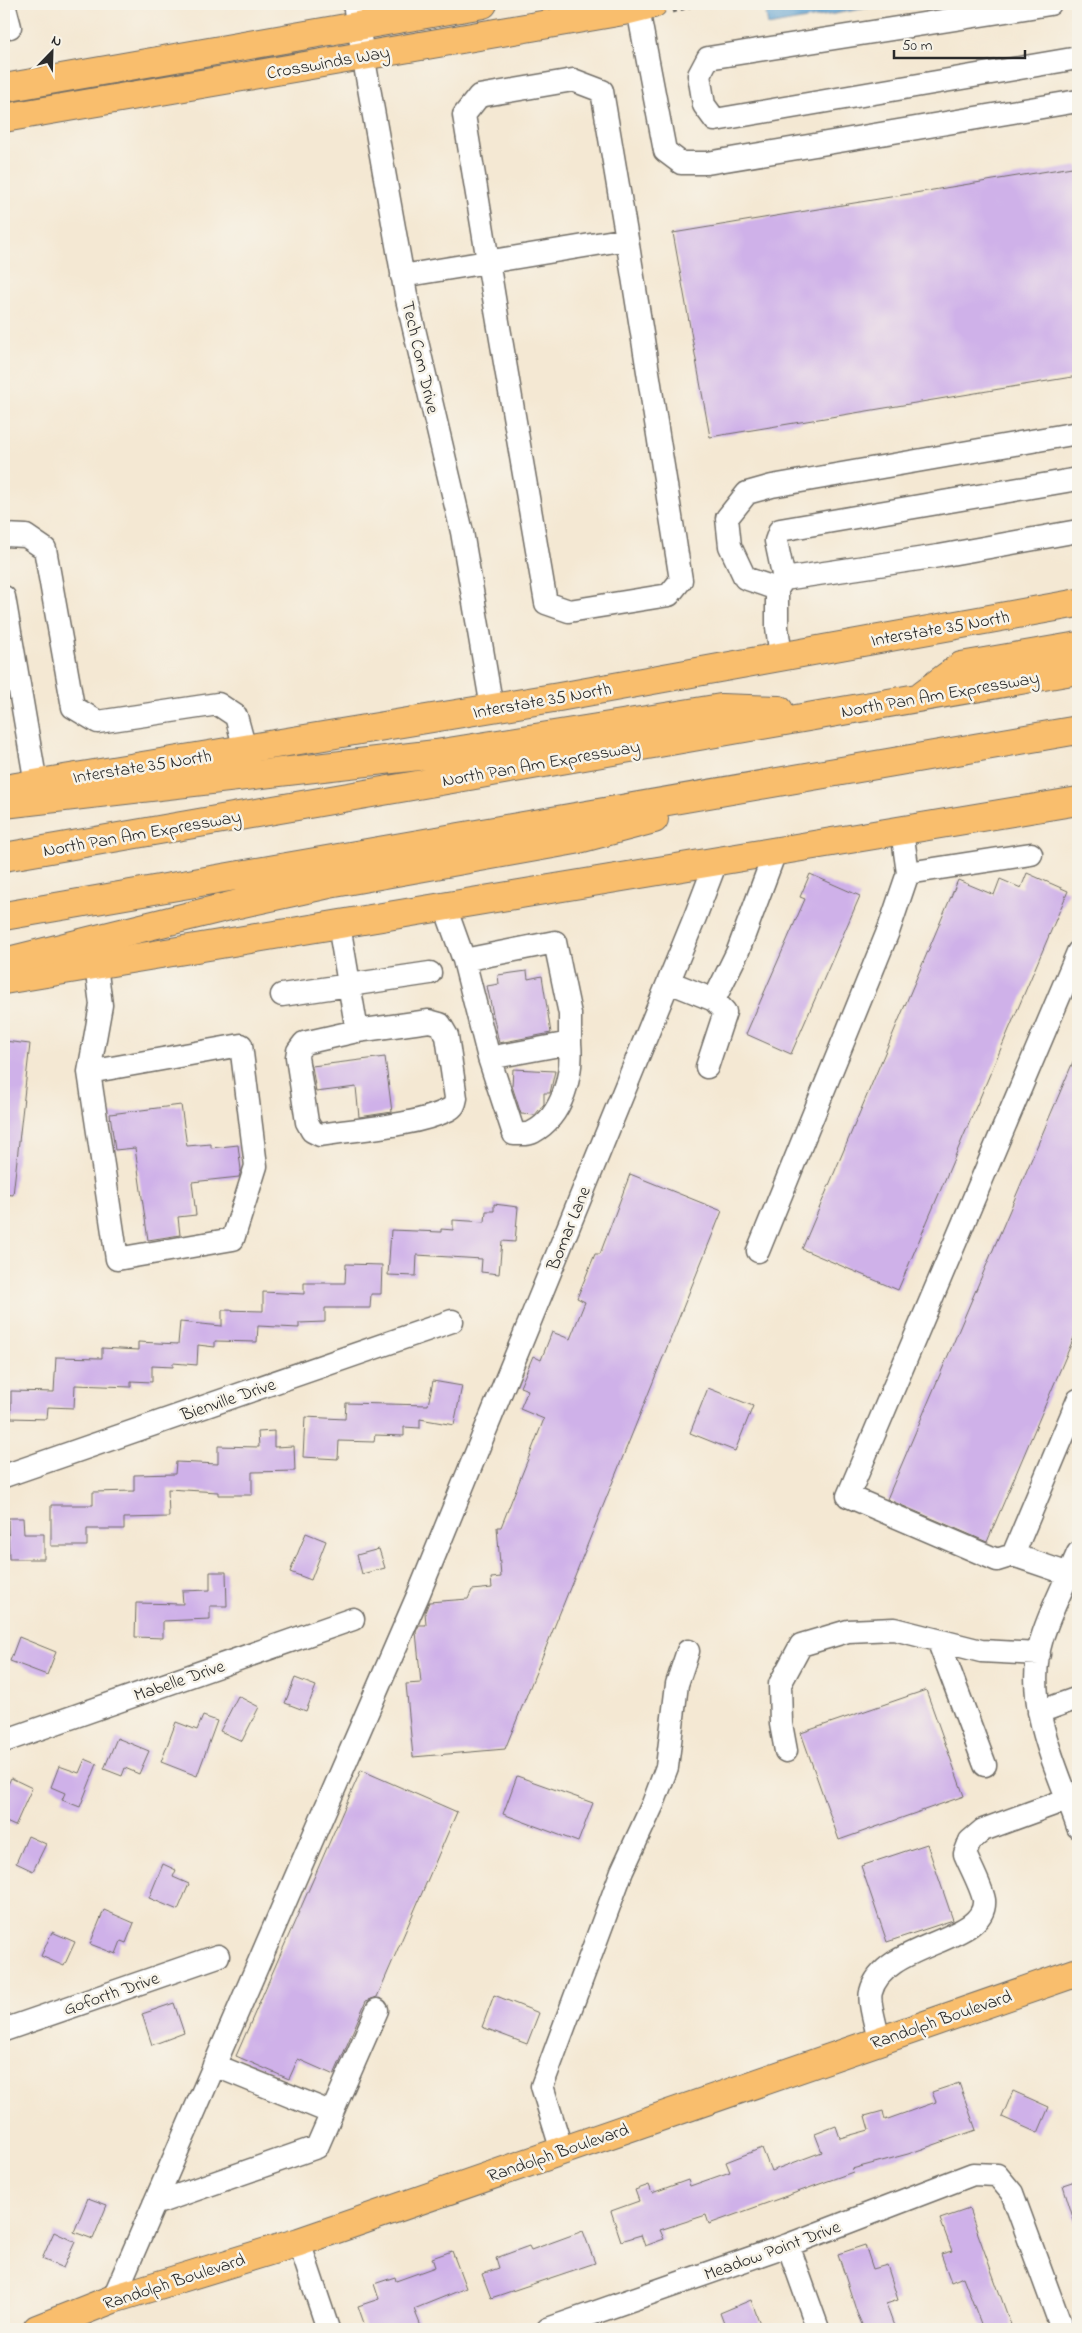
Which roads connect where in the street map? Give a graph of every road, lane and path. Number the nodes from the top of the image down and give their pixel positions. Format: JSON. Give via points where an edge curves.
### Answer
{"nodes":[{"id":1,"x":4,"y":4,"type":"edge"},
{"id":2,"x":483,"y":4,"type":"edge"},
{"id":3,"x":699,"y":4,"type":"edge"},
{"id":4,"x":1050,"y":4,"type":"edge"},
{"id":5,"x":649,"y":7,"type":"edge"},
{"id":6,"x":355,"y":15,"type":"edge"},
{"id":7,"x":10,"y":28,"type":"dead end"},
{"id":8,"x":363,"y":56,"type":"junction"},
{"id":9,"x":1078,"y":58,"type":"edge"},
{"id":10,"x":4,"y":88,"type":"edge"},
{"id":11,"x":1078,"y":101,"type":"edge"},
{"id":12,"x":4,"y":118,"type":"edge"},
{"id":13,"x":627,"y":239,"type":"junction"},
{"id":14,"x":488,"y":262,"type":"junction"},
{"id":15,"x":402,"y":276,"type":"junction"},
{"id":16,"x":1078,"y":434,"type":"edge"},
{"id":17,"x":1078,"y":478,"type":"edge"},
{"id":18,"x":5,"y":528,"type":"edge"},
{"id":19,"x":1078,"y":531,"type":"edge"},
{"id":20,"x":780,"y":584,"type":"junction"},
{"id":21,"x":4,"y":597,"type":"edge"},
{"id":22,"x":1078,"y":602,"type":"edge"},
{"id":23,"x":1078,"y":646,"type":"edge"},
{"id":24,"x":781,"y":657,"type":"junction"},
{"id":25,"x":1078,"y":670,"type":"edge"},
{"id":26,"x":918,"y":698,"type":"junction"},
{"id":27,"x":492,"y":708,"type":"junction"},
{"id":28,"x":833,"y":712,"type":"junction"},
{"id":29,"x":1078,"y":730,"type":"edge"},
{"id":30,"x":1078,"y":748,"type":"edge"},
{"id":31,"x":245,"y":749,"type":"junction"},
{"id":32,"x":862,"y":767,"type":"junction"},
{"id":33,"x":829,"y":772,"type":"junction"},
{"id":34,"x":36,"y":784,"type":"junction"},
{"id":35,"x":4,"y":789,"type":"edge"},
{"id":36,"x":1078,"y":801,"type":"edge"},
{"id":37,"x":4,"y":804,"type":"edge"},
{"id":38,"x":902,"y":831,"type":"junction"},
{"id":39,"x":775,"y":852,"type":"junction"},
{"id":40,"x":1031,"y":854,"type":"dead end"},
{"id":41,"x":4,"y":857,"type":"edge"},
{"id":42,"x":716,"y":862,"type":"junction"},
{"id":43,"x":908,"y":873,"type":"junction"},
{"id":44,"x":445,"y":907,"type":"junction"},
{"id":45,"x":4,"y":916,"type":"edge"},
{"id":46,"x":339,"y":925,"type":"junction"},
{"id":47,"x":1078,"y":952,"type":"edge"},
{"id":48,"x":464,"y":960,"type":"junction"},
{"id":49,"x":4,"y":962,"type":"edge"},
{"id":50,"x":96,"y":965,"type":"junction"},
{"id":51,"x":430,"y":973,"type":"dead end"},
{"id":52,"x":4,"y":980,"type":"edge"},
{"id":53,"x":669,"y":982,"type":"junction"},
{"id":54,"x":350,"y":986,"type":"junction"},
{"id":55,"x":282,"y":995,"type":"dead end"},
{"id":56,"x":714,"y":1000,"type":"junction"},
{"id":57,"x":357,"y":1032,"type":"junction"},
{"id":58,"x":570,"y":1043,"type":"junction"},
{"id":59,"x":489,"y":1058,"type":"junction"},
{"id":60,"x":707,"y":1067,"type":"dead end"},
{"id":61,"x":89,"y":1072,"type":"junction"},
{"id":62,"x":758,"y":1251,"type":"dead end"},
{"id":63,"x":452,"y":1321,"type":"dead end"},
{"id":64,"x":1078,"y":1400,"type":"edge"},
{"id":65,"x":4,"y":1476,"type":"edge"},
{"id":66,"x":1078,"y":1553,"type":"edge"},
{"id":67,"x":1013,"y":1556,"type":"junction"},
{"id":68,"x":1069,"y":1574,"type":"junction"},
{"id":69,"x":353,"y":1619,"type":"dead end"},
{"id":70,"x":938,"y":1640,"type":"junction"},
{"id":71,"x":688,"y":1651,"type":"dead end"},
{"id":72,"x":1038,"y":1654,"type":"junction"},
{"id":73,"x":1078,"y":1698,"type":"edge"},
{"id":74,"x":1039,"y":1712,"type":"junction"},
{"id":75,"x":4,"y":1740,"type":"edge"},
{"id":76,"x":786,"y":1751,"type":"dead end"},
{"id":77,"x":985,"y":1765,"type":"dead end"},
{"id":78,"x":1069,"y":1774,"type":"edge"},
{"id":79,"x":1068,"y":1800,"type":"junction"},
{"id":80,"x":1078,"y":1827,"type":"edge"},
{"id":81,"x":218,"y":1956,"type":"dead end"},
{"id":82,"x":1078,"y":1972,"type":"edge"},
{"id":83,"x":377,"y":2010,"type":"dead end"},
{"id":84,"x":4,"y":2030,"type":"edge"},
{"id":85,"x":879,"y":2041,"type":"junction"},
{"id":86,"x":214,"y":2065,"type":"junction"},
{"id":87,"x":332,"y":2113,"type":"junction"},
{"id":88,"x":562,"y":2151,"type":"junction"},
{"id":89,"x":154,"y":2204,"type":"junction"},
{"id":90,"x":299,"y":2242,"type":"junction"},
{"id":91,"x":788,"y":2245,"type":"junction"},
{"id":92,"x":113,"y":2299,"type":"junction"},
{"id":93,"x":562,"y":2327,"type":"edge"},
{"id":94,"x":37,"y":2329,"type":"edge"},
{"id":95,"x":328,"y":2329,"type":"edge"},
{"id":96,"x":818,"y":2329,"type":"edge"},
{"id":97,"x":1062,"y":2329,"type":"edge"}],
"edges":[{"from":1,"to":7,"type":"street"},
{"from":2,"to":6,"type":"main road","name":"Crosswinds Way"},
{"from":3,"to":5,"type":"path"},
{"from":4,"to":9,"type":"street","via":[[708,58],[699,75],[704,106],[715,120]]},
{"from":5,"to":8,"type":"main road","name":"Crosswinds Way"},
{"from":5,"to":11,"type":"street","via":[[665,152],[681,163],[707,162]]},
{"from":6,"to":8,"type":"street","name":"Tech Com Drive"},
{"from":6,"to":10,"type":"main road","name":"Crosswinds Way"},
{"from":8,"to":12,"type":"main road","name":"Crosswinds Way"},
{"from":8,"to":15,"type":"street","name":"Tech Com Drive"},
{"from":13,"to":14,"type":"street"},
{"from":13,"to":14,"type":"street","via":[[602,91],[573,80],[479,96],[464,115]]},
{"from":13,"to":14,"type":"street","via":[[681,580],[669,594],[578,610],[569,611],[546,603]]},
{"from":14,"to":15,"type":"street"},
{"from":15,"to":27,"type":"street","name":"Tech Com Drive","via":[[462,532]]},
{"from":16,"to":20,"type":"street","via":[[772,486],[747,493],[727,518],[730,546],[746,578]]},
{"from":17,"to":20,"type":"street","via":[[780,530],[776,541]]},
{"from":18,"to":31,"type":"street","via":[[26,536],[45,549],[73,707],[98,722],[218,704],[236,716]]},
{"from":19,"to":20,"type":"street"},
{"from":20,"to":24,"type":"street","via":[[777,627]]},
{"from":21,"to":34,"type":"street"},
{"from":22,"to":24,"type":"main road","name":"Interstate 35 North"},
{"from":23,"to":26,"type":"main road","via":[[961,666]]},
{"from":24,"to":27,"type":"main road","name":"Interstate 35 North"},
{"from":25,"to":26,"type":"main road","name":"North Pan Am Expressway"},
{"from":26,"to":28,"type":"main road","name":"North Pan Am Expressway"},
{"from":27,"to":31,"type":"main road","name":"Interstate 35 North"},
{"from":28,"to":37,"type":"main road","via":[[720,708],[436,754]]},
{"from":28,"to":41,"type":"main road","name":"North Pan Am Expressway"},
{"from":29,"to":32,"type":"main road"},
{"from":30,"to":32,"type":"main road"},
{"from":31,"to":34,"type":"main road","name":"Interstate 35 North"},
{"from":32,"to":33,"type":"main road"},
{"from":33,"to":45,"type":"main road"},
{"from":33,"to":49,"type":"main road","via":[[575,840],[274,896]]},
{"from":34,"to":35,"type":"main road","name":"Interstate 35 North"},
{"from":36,"to":38,"type":"main road"},
{"from":38,"to":39,"type":"main road"},
{"from":38,"to":43,"type":"street"},
{"from":39,"to":42,"type":"main road"},
{"from":39,"to":56,"type":"street","via":[[738,951]]},
{"from":40,"to":43,"type":"street"},
{"from":42,"to":44,"type":"main road"},
{"from":42,"to":53,"type":"street","name":"Bomar Lane"},
{"from":43,"to":62,"type":"street","via":[[889,929]]},
{"from":44,"to":46,"type":"main road"},
{"from":44,"to":48,"type":"street"},
{"from":46,"to":50,"type":"main road"},
{"from":46,"to":54,"type":"street"},
{"from":47,"to":67,"type":"street","via":[[848,1496],[997,1560]]},
{"from":48,"to":58,"type":"street","via":[[555,942],[570,1014]]},
{"from":48,"to":59,"type":"street"},
{"from":50,"to":52,"type":"main road"},
{"from":50,"to":61,"type":"street","via":[[101,1005]]},
{"from":51,"to":54,"type":"street"},
{"from":53,"to":56,"type":"street"},
{"from":53,"to":86,"type":"street","name":"Bomar Lane","via":[[419,1593]]},
{"from":54,"to":55,"type":"street"},
{"from":54,"to":57,"type":"street"},
{"from":56,"to":60,"type":"street","via":[[725,1012]]},
{"from":57,"to":57,"type":"street","via":[[428,1021],[440,1024],[446,1036],[456,1098],[454,1105],[449,1110],[414,1120],[320,1135],[312,1131],[307,1122],[298,1051],[304,1043]]},
{"from":58,"to":59,"type":"street"},
{"from":58,"to":59,"type":"street","via":[[572,1061],[564,1094],[551,1118],[532,1133],[514,1134]]},
{"from":61,"to":61,"type":"street","via":[[117,1259],[233,1239],[256,1166],[241,1045]]},
{"from":63,"to":65,"type":"street","name":"Bienville Drive"},
{"from":64,"to":67,"type":"street"},
{"from":66,"to":68,"type":"street"},
{"from":67,"to":68,"type":"street"},
{"from":68,"to":72,"type":"street"},
{"from":69,"to":75,"type":"street","name":"Mabelle Drive"},
{"from":70,"to":72,"type":"street","via":[[981,1651]]},
{"from":70,"to":76,"type":"street","via":[[894,1629],[848,1630],[801,1645],[780,1684],[781,1724]]},
{"from":70,"to":77,"type":"street"},
{"from":71,"to":88,"type":"street","via":[[677,1684],[667,1766],[622,1871],[542,2086]]},
{"from":72,"to":74,"type":"street","via":[[1036,1687]]},
{"from":73,"to":74,"type":"street"},
{"from":74,"to":78,"type":"street"},
{"from":78,"to":79,"type":"street"},
{"from":79,"to":80,"type":"street"},
{"from":79,"to":85,"type":"street","via":[[983,1830],[970,1841],[965,1854],[984,1901],[980,1916],[966,1930],[898,1958],[878,1975],[870,1993]]},
{"from":81,"to":84,"type":"street","name":"Goforth Drive"},
{"from":82,"to":85,"type":"main road","name":"Randolph Boulevard"},
{"from":83,"to":87,"type":"street"},
{"from":85,"to":88,"type":"main road","name":"Randolph Boulevard"},
{"from":86,"to":87,"type":"street"},
{"from":86,"to":89,"type":"street","name":"Bomar Lane"},
{"from":87,"to":89,"type":"street","via":[[317,2147]]},
{"from":88,"to":90,"type":"main road","name":"Randolph Boulevard"},
{"from":89,"to":92,"type":"street","name":"Bomar Lane"},
{"from":90,"to":92,"type":"main road","name":"Randolph Boulevard"},
{"from":90,"to":95,"type":"street"},
{"from":91,"to":93,"type":"street","name":"Meadow Point Drive"},
{"from":91,"to":96,"type":"street"},
{"from":91,"to":97,"type":"street","name":"Meadow Point Drive","via":[[972,2174],[997,2175],[1012,2193]]},
{"from":92,"to":94,"type":"main road","name":"Randolph Boulevard"}]}
